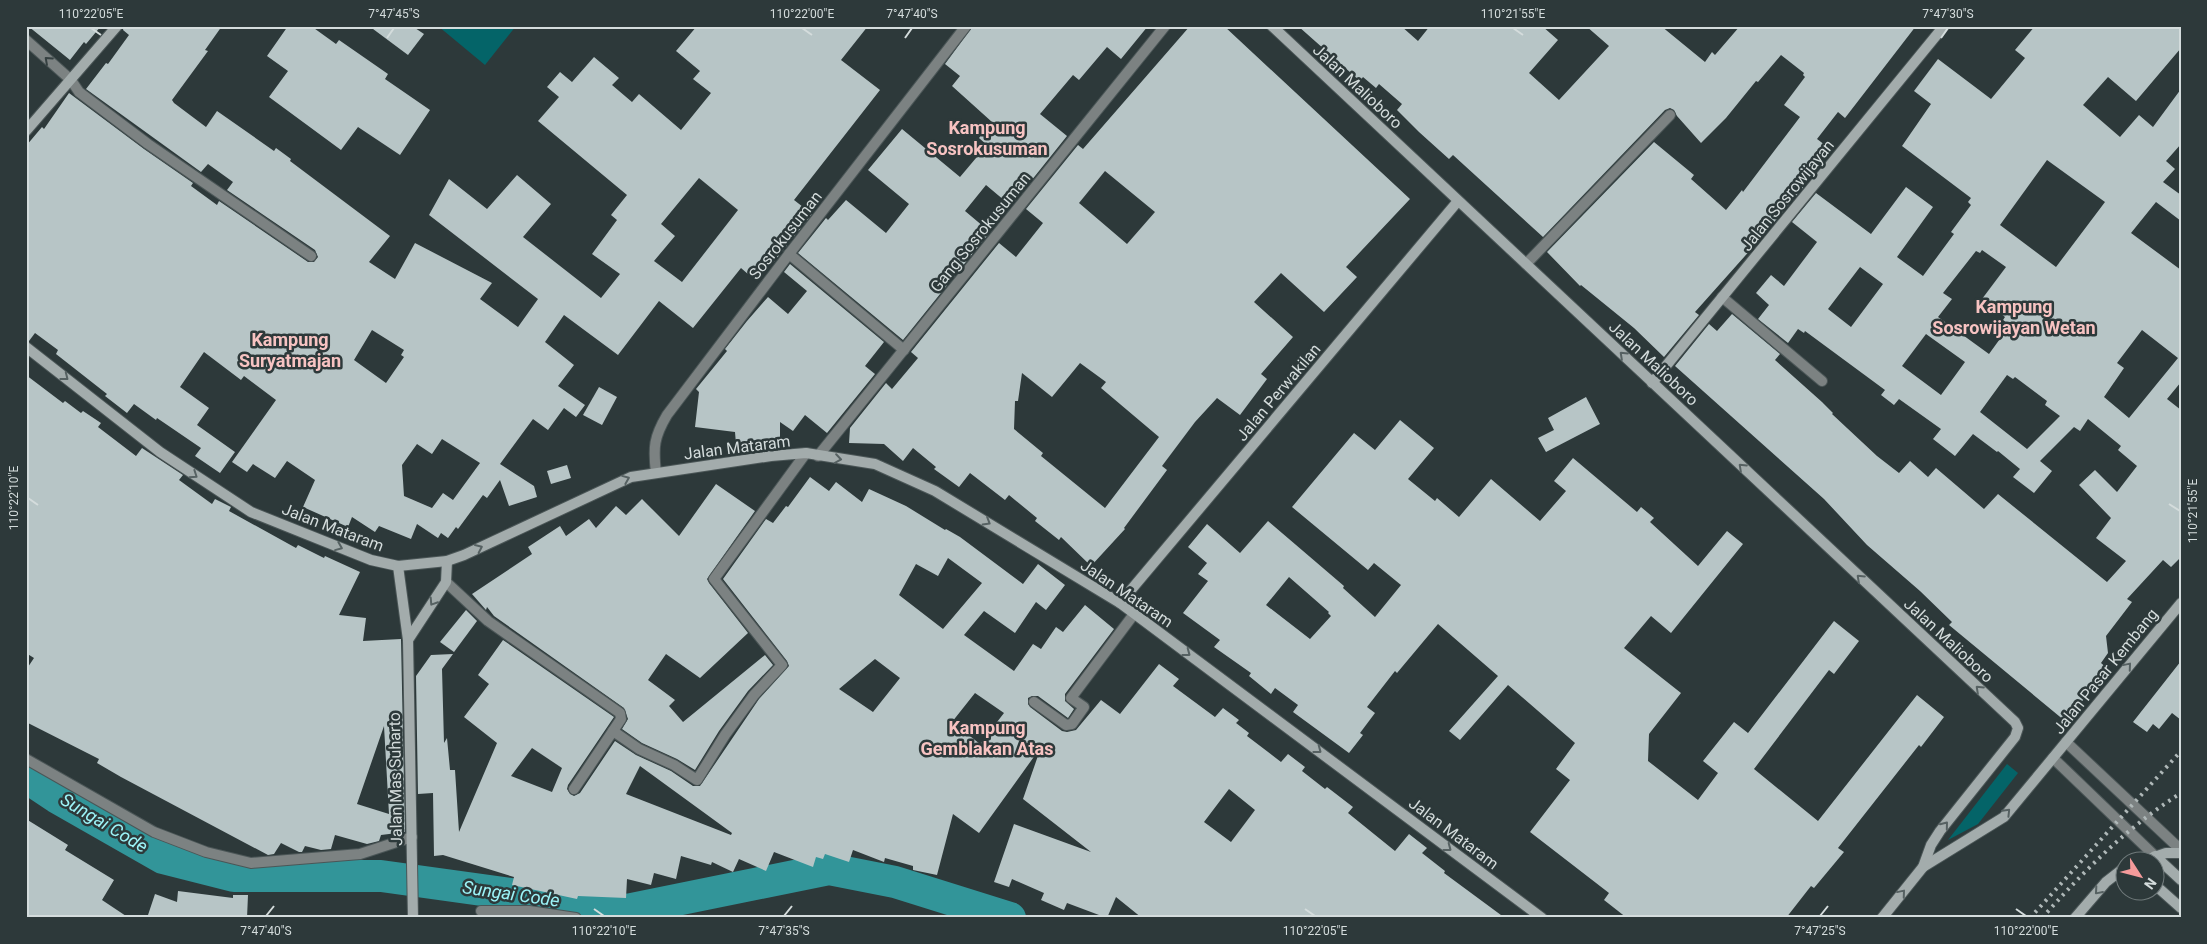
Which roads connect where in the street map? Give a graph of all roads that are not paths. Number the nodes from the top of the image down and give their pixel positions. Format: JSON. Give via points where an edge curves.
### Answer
{"nodes":[{"id":1,"x":117,"y":26,"type":"edge"},
{"id":2,"x":966,"y":26,"type":"edge"},
{"id":3,"x":1165,"y":26,"type":"edge"},
{"id":4,"x":1272,"y":26,"type":"edge"},
{"id":5,"x":1944,"y":26,"type":"edge"},
{"id":6,"x":26,"y":40,"type":"edge"},
{"id":7,"x":71,"y":80,"type":"junction"},
{"id":8,"x":1670,"y":115,"type":"dead end"},
{"id":9,"x":26,"y":131,"type":"edge"},
{"id":10,"x":1458,"y":201,"type":"junction"},
{"id":11,"x":789,"y":254,"type":"junction"},
{"id":12,"x":311,"y":256,"type":"dead end"},
{"id":13,"x":1526,"y":264,"type":"junction"},
{"id":14,"x":1722,"y":297,"type":"junction"},
{"id":15,"x":26,"y":347,"type":"edge"},
{"id":16,"x":904,"y":350,"type":"junction"},
{"id":17,"x":1822,"y":382,"type":"dead end"},
{"id":18,"x":1652,"y":383,"type":"junction"},
{"id":19,"x":806,"y":453,"type":"junction"},
{"id":20,"x":818,"y":456,"type":"junction"},
{"id":21,"x":656,"y":473,"type":"junction"},
{"id":22,"x":447,"y":561,"type":"junction"},
{"id":23,"x":398,"y":566,"type":"junction"},
{"id":24,"x":446,"y":582,"type":"junction"},
{"id":25,"x":2181,"y":602,"type":"edge"},
{"id":26,"x":1120,"y":603,"type":"junction"},
{"id":27,"x":1134,"y":614,"type":"junction"},
{"id":28,"x":408,"y":640,"type":"junction"},
{"id":29,"x":1034,"y":702,"type":"dead end"},
{"id":30,"x":613,"y":731,"type":"junction"},
{"id":31,"x":2066,"y":742,"type":"junction"},
{"id":32,"x":2053,"y":758,"type":"junction"},
{"id":33,"x":26,"y":759,"type":"edge"},
{"id":34,"x":574,"y":789,"type":"dead end"},
{"id":35,"x":412,"y":842,"type":"junction"},
{"id":36,"x":2152,"y":852,"type":"edge"},
{"id":37,"x":2181,"y":852,"type":"edge"},
{"id":38,"x":2164,"y":854,"type":"edge"},
{"id":39,"x":2164,"y":864,"type":"edge"},
{"id":40,"x":1923,"y":867,"type":"junction"},
{"id":41,"x":2114,"y":876,"type":"edge"},
{"id":42,"x":2181,"y":880,"type":"edge"},
{"id":43,"x":2164,"y":893,"type":"edge"},
{"id":44,"x":2181,"y":908,"type":"edge"},
{"id":45,"x":481,"y":911,"type":"dead end"},
{"id":46,"x":413,"y":918,"type":"edge"},
{"id":47,"x":576,"y":918,"type":"edge"},
{"id":48,"x":1542,"y":918,"type":"edge"},
{"id":49,"x":1882,"y":918,"type":"edge"},
{"id":50,"x":2075,"y":918,"type":"edge"}],
"edges":[{"from":1,"to":7,"type":"main road"},
{"from":2,"to":11,"type":"street","name":"Sosrokusuman"},
{"from":3,"to":16,"type":"street","name":"Gang Sosrokusuman"},
{"from":4,"to":10,"type":"main road","name":"Jalan Malioboro"},
{"from":5,"to":14,"type":"main road","name":"Jalan Sosrowijayan"},
{"from":7,"to":6,"type":"street","one_way":true},
{"from":7,"to":9,"type":"main road"},
{"from":7,"to":12,"type":"street","via":[[79,92],[148,144]]},
{"from":8,"to":13,"type":"street"},
{"from":10,"to":13,"type":"main road","name":"Jalan Malioboro"},
{"from":10,"to":26,"type":"main road","name":"Jalan Perwakilan"},
{"from":11,"to":16,"type":"street"},
{"from":11,"to":21,"type":"street","name":"Sosrokusuman","via":[[667,415],[655,438]]},
{"from":18,"to":13,"type":"main road","name":"Jalan Malioboro","one_way":true},
{"from":14,"to":17,"type":"street"},
{"from":14,"to":18,"type":"main road","name":"Jalan Sosrowijayan"},
{"from":15,"to":23,"type":"main road","name":"Jalan Mataram","one_way":true,"via":[[160,452],[251,512],[372,560]]},
{"from":16,"to":20,"type":"street","name":"Gang Sosrokusuman"},
{"from":40,"to":18,"type":"main road","name":"Jalan Malioboro","one_way":true,"via":[[1940,832],[2016,737],[2018,728]]},
{"from":19,"to":20,"type":"main road","name":"Jalan Mataram"},
{"from":19,"to":21,"type":"main road","name":"Jalan Mataram"},
{"from":19,"to":30,"type":"street","via":[[714,578],[782,665],[754,695],[697,780]]},
{"from":20,"to":26,"type":"main road","name":"Jalan Mataram","one_way":true,"via":[[875,464],[935,491]]},
{"from":22,"to":21,"type":"main road","name":"Jalan Mataram","one_way":true,"via":[[631,477]]},
{"from":22,"to":23,"type":"main road","name":"Jalan Mataram"},
{"from":22,"to":24,"type":"main road"},
{"from":23,"to":28,"type":"main road","name":"Jalan Mas Suharto"},
{"from":24,"to":28,"type":"main road","one_way":true},
{"from":24,"to":30,"type":"street","via":[[488,621],[620,713],[621,719]]},
{"from":31,"to":25,"type":"main road","name":"Jalan Pasar Kembang","one_way":true},
{"from":26,"to":27,"type":"main road","name":"Jalan Mataram"},
{"from":27,"to":29,"type":"street","via":[[1071,698],[1084,707],[1072,724],[1066,725]]},
{"from":27,"to":48,"type":"main road","name":"Jalan Mataram","one_way":true},
{"from":28,"to":35,"type":"main road","name":"Jalan Mas Suharto"},
{"from":30,"to":34,"type":"street"},
{"from":31,"to":32,"type":"main road","name":"Jalan Pasar Kembang"},
{"from":31,"to":37,"type":"street"},
{"from":32,"to":36,"type":"street"},
{"from":40,"to":32,"type":"main road","name":"Jalan Pasar Kembang","one_way":true,"via":[[2004,817]]},
{"from":33,"to":35,"type":"street","via":[[154,832],[206,852],[251,863],[360,854]]},
{"from":35,"to":46,"type":"main road","name":"Jalan Mas Suharto"},
{"from":37,"to":38,"type":"main road"},
{"from":39,"to":42,"type":"main road"},
{"from":49,"to":40,"type":"main road","one_way":true},
{"from":41,"to":50,"type":"main road","one_way":true},
{"from":43,"to":44,"type":"main road"},
{"from":45,"to":47,"type":"street","via":[[529,911]]}]}
